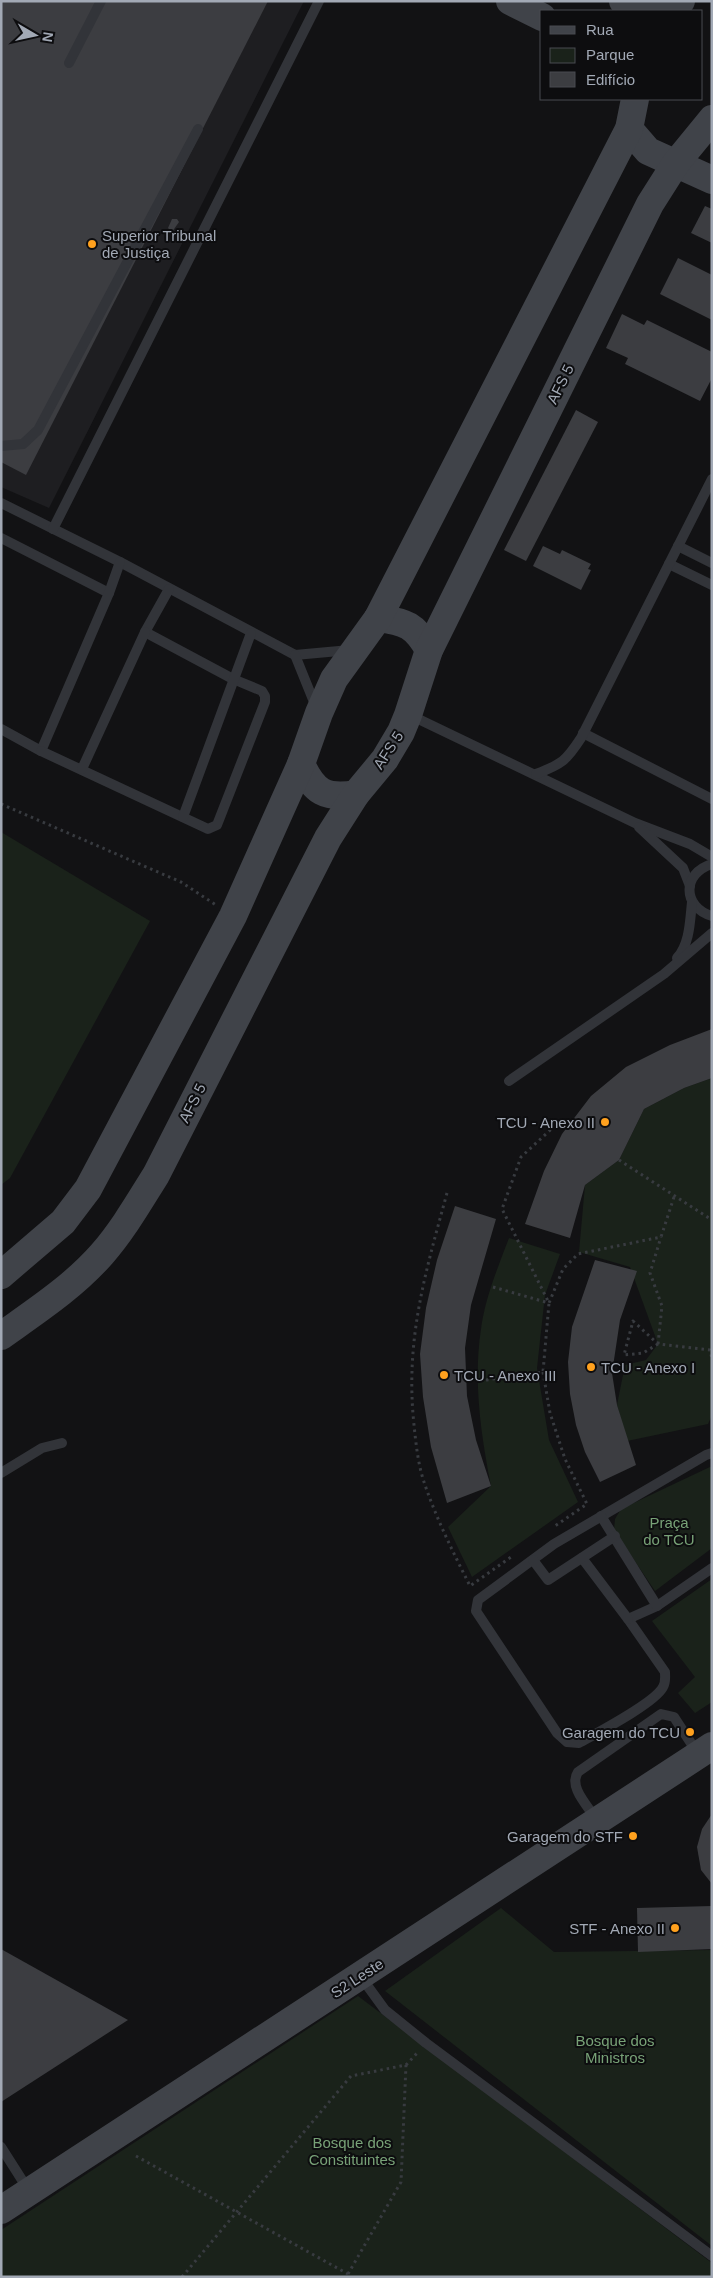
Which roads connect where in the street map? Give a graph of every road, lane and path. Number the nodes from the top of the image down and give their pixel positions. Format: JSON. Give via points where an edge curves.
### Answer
{"nodes":[{"id":1,"x":101,"y":1,"type":"edge"},
{"id":2,"x":319,"y":1,"type":"edge"},
{"id":3,"x":510,"y":1,"type":"edge"},
{"id":4,"x":623,"y":1,"type":"edge"},
{"id":5,"x":682,"y":1,"type":"edge"},
{"id":6,"x":540,"y":16,"type":"edge"},
{"id":7,"x":69,"y":63,"type":"dead end"},
{"id":8,"x":635,"y":100,"type":"edge"},
{"id":9,"x":712,"y":119,"type":"edge"},
{"id":10,"x":198,"y":129,"type":"dead end"},
{"id":11,"x":629,"y":129,"type":"junction"},
{"id":12,"x":676,"y":163,"type":"junction"},
{"id":13,"x":712,"y":180,"type":"edge"},
{"id":14,"x":1,"y":446,"type":"edge"},
{"id":15,"x":712,"y":478,"type":"edge"},
{"id":16,"x":1,"y":503,"type":"edge"},
{"id":17,"x":53,"y":530,"type":"junction"},
{"id":18,"x":1,"y":538,"type":"edge"},
{"id":19,"x":678,"y":546,"type":"junction"},
{"id":20,"x":120,"y":562,"type":"junction"},
{"id":21,"x":712,"y":563,"type":"edge"},
{"id":22,"x":670,"y":564,"type":"junction"},
{"id":23,"x":712,"y":585,"type":"edge"},
{"id":24,"x":169,"y":589,"type":"junction"},
{"id":25,"x":109,"y":592,"type":"junction"},
{"id":26,"x":378,"y":618,"type":"junction"},
{"id":27,"x":144,"y":632,"type":"junction"},
{"id":28,"x":251,"y":633,"type":"junction"},
{"id":29,"x":355,"y":650,"type":"junction"},
{"id":30,"x":429,"y":650,"type":"junction"},
{"id":31,"x":295,"y":655,"type":"junction"},
{"id":32,"x":233,"y":679,"type":"junction"},
{"id":33,"x":319,"y":713,"type":"junction"},
{"id":34,"x":408,"y":715,"type":"junction"},
{"id":35,"x":1,"y":729,"type":"edge"},
{"id":36,"x":583,"y":733,"type":"junction"},
{"id":37,"x":41,"y":750,"type":"junction"},
{"id":38,"x":300,"y":764,"type":"junction"},
{"id":39,"x":82,"y":770,"type":"junction"},
{"id":40,"x":536,"y":774,"type":"junction"},
{"id":41,"x":356,"y":794,"type":"junction"},
{"id":42,"x":712,"y":799,"type":"edge"},
{"id":43,"x":1,"y":804,"type":"edge"},
{"id":44,"x":183,"y":818,"type":"junction"},
{"id":45,"x":634,"y":823,"type":"junction"},
{"id":46,"x":712,"y":857,"type":"edge"},
{"id":47,"x":712,"y":864,"type":"edge"},
{"id":48,"x":690,"y":886,"type":"junction"},
{"id":49,"x":692,"y":902,"type":"junction"},
{"id":50,"x":233,"y":916,"type":"junction"},
{"id":51,"x":712,"y":916,"type":"edge"},
{"id":52,"x":712,"y":933,"type":"edge"},
{"id":53,"x":664,"y":974,"type":"junction"},
{"id":54,"x":509,"y":1082,"type":"dead end"},
{"id":55,"x":559,"y":1122,"type":"dead end"},
{"id":56,"x":618,"y":1160,"type":"dead end"},
{"id":57,"x":447,"y":1193,"type":"dead end"},
{"id":58,"x":674,"y":1197,"type":"junction"},
{"id":59,"x":712,"y":1220,"type":"edge"},
{"id":60,"x":661,"y":1237,"type":"junction"},
{"id":61,"x":1,"y":1275,"type":"edge"},
{"id":62,"x":493,"y":1287,"type":"dead end"},
{"id":63,"x":550,"y":1303,"type":"junction"},
{"id":64,"x":1,"y":1336,"type":"edge"},
{"id":65,"x":658,"y":1344,"type":"junction"},
{"id":66,"x":712,"y":1358,"type":"edge"},
{"id":67,"x":544,"y":1372,"type":"junction"},
{"id":68,"x":486,"y":1380,"type":"dead end"},
{"id":69,"x":62,"y":1443,"type":"dead end"},
{"id":70,"x":712,"y":1453,"type":"edge"},
{"id":71,"x":1,"y":1473,"type":"edge"},
{"id":72,"x":600,"y":1516,"type":"junction"},
{"id":73,"x":548,"y":1532,"type":"dead end"},
{"id":74,"x":615,"y":1536,"type":"junction"},
{"id":75,"x":517,"y":1553,"type":"dead end"},
{"id":76,"x":582,"y":1558,"type":"junction"},
{"id":77,"x":533,"y":1560,"type":"junction"},
{"id":78,"x":712,"y":1568,"type":"edge"},
{"id":79,"x":657,"y":1606,"type":"junction"},
{"id":80,"x":628,"y":1619,"type":"junction"},
{"id":81,"x":705,"y":1750,"type":"edge"},
{"id":82,"x":598,"y":1821,"type":"junction"},
{"id":83,"x":360,"y":1976,"type":"junction"},
{"id":84,"x":426,"y":2044,"type":"junction"},
{"id":85,"x":406,"y":2065,"type":"junction"},
{"id":86,"x":1,"y":2147,"type":"edge"},
{"id":87,"x":136,"y":2156,"type":"dead end"},
{"id":88,"x":30,"y":2192,"type":"junction"},
{"id":89,"x":1,"y":2210,"type":"edge"},
{"id":90,"x":236,"y":2213,"type":"junction"},
{"id":91,"x":712,"y":2256,"type":"edge"},
{"id":92,"x":348,"y":2275,"type":"edge"},
{"id":93,"x":182,"y":2277,"type":"edge"}],
"edges":[{"from":1,"to":7,"type":"lane"},
{"from":2,"to":17,"type":"lane"},
{"from":3,"to":6,"type":"main road"},
{"from":4,"to":5,"type":"main road","via":[[640,8],[661,9]]},
{"from":8,"to":11,"type":"main road"},
{"from":9,"to":12,"type":"main road","name":"AFS 5"},
{"from":10,"to":14,"type":"lane","via":[[38,430],[23,444]]},
{"from":11,"to":12,"type":"main road","via":[[648,151]]},
{"from":11,"to":26,"type":"main road"},
{"from":12,"to":13,"type":"main road"},
{"from":12,"to":30,"type":"main road","name":"AFS 5","via":[[650,204]]},
{"from":15,"to":19,"type":"lane"},
{"from":16,"to":17,"type":"lane"},
{"from":17,"to":20,"type":"lane"},
{"from":18,"to":25,"type":"lane"},
{"from":19,"to":21,"type":"lane"},
{"from":19,"to":22,"type":"lane"},
{"from":20,"to":24,"type":"lane"},
{"from":20,"to":25,"type":"lane"},
{"from":22,"to":23,"type":"lane"},
{"from":22,"to":36,"type":"lane"},
{"from":24,"to":27,"type":"lane"},
{"from":24,"to":28,"type":"lane"},
{"from":25,"to":37,"type":"lane"},
{"from":26,"to":29,"type":"main road"},
{"from":26,"to":30,"type":"main road","via":[[409,624],[420,634]]},
{"from":27,"to":32,"type":"lane"},
{"from":27,"to":39,"type":"lane"},
{"from":28,"to":31,"type":"lane"},
{"from":28,"to":32,"type":"lane"},
{"from":29,"to":31,"type":"lane"},
{"from":29,"to":33,"type":"main road","via":[[334,679]]},
{"from":30,"to":34,"type":"main road","name":"AFS 5"},
{"from":31,"to":33,"type":"lane"},
{"from":32,"to":44,"type":"lane"},
{"from":32,"to":44,"type":"lane","via":[[262,691],[265,702],[217,825],[208,829]]},
{"from":33,"to":38,"type":"main road"},
{"from":34,"to":40,"type":"lane"},
{"from":34,"to":41,"type":"main road","name":"AFS 5","via":[[385,759]]},
{"from":35,"to":37,"type":"lane"},
{"from":36,"to":40,"type":"lane","via":[[568,758]]},
{"from":36,"to":42,"type":"lane"},
{"from":37,"to":39,"type":"lane"},
{"from":38,"to":41,"type":"main road","via":[[319,791],[338,796]]},
{"from":38,"to":50,"type":"main road"},
{"from":39,"to":44,"type":"lane"},
{"from":40,"to":45,"type":"lane"},
{"from":41,"to":64,"type":"main road","name":"AFS 5","via":[[328,838],[156,1175],[128,1221],[101,1255],[56,1298]]},
{"from":43,"to":50,"type":"path","via":[[181,882]]},
{"from":45,"to":46,"type":"lane","via":[[690,844]]},
{"from":45,"to":48,"type":"lane","via":[[683,868]]},
{"from":47,"to":48,"type":"lane","via":[[697,872]]},
{"from":48,"to":49,"type":"lane"},
{"from":49,"to":51,"type":"lane"},
{"from":49,"to":53,"type":"lane","via":[[690,926],[682,953]]},
{"from":50,"to":61,"type":"main road","via":[[88,1189],[63,1222]]},
{"from":52,"to":53,"type":"lane"},
{"from":53,"to":54,"type":"lane"},
{"from":55,"to":63,"type":"path","via":[[521,1157],[502,1209]]},
{"from":56,"to":58,"type":"path"},
{"from":57,"to":75,"type":"path","via":[[414,1328],[410,1394],[416,1448],[435,1512],[470,1586]]},
{"from":58,"to":59,"type":"path"},
{"from":58,"to":60,"type":"path"},
{"from":60,"to":63,"type":"path","via":[[578,1254],[562,1268]]},
{"from":60,"to":65,"type":"path","via":[[650,1273],[662,1306]]},
{"from":62,"to":63,"type":"path"},
{"from":63,"to":67,"type":"path"},
{"from":65,"to":65,"type":"path","via":[[632,1321],[624,1356],[643,1353]]},
{"from":65,"to":66,"type":"path","via":[[710,1350]]},
{"from":67,"to":68,"type":"path"},
{"from":67,"to":73,"type":"path","via":[[550,1413],[565,1459],[587,1504]]},
{"from":69,"to":71,"type":"lane","via":[[42,1448]]},
{"from":70,"to":72,"type":"lane"},
{"from":72,"to":74,"type":"lane"},
{"from":72,"to":77,"type":"lane"},
{"from":74,"to":76,"type":"lane"},
{"from":74,"to":79,"type":"lane"},
{"from":76,"to":77,"type":"lane","via":[[548,1580]]},
{"from":76,"to":80,"type":"lane"},
{"from":77,"to":80,"type":"lane","via":[[478,1600],[476,1611],[558,1733],[568,1742],[579,1743],[663,1689],[665,1672]]},
{"from":78,"to":79,"type":"lane"},
{"from":79,"to":80,"type":"lane"},
{"from":81,"to":82,"type":"main road","name":"S2 Leste"},
{"from":81,"to":82,"type":"lane","via":[[674,1717],[661,1714],[575,1777],[575,1786]]},
{"from":82,"to":83,"type":"main road","name":"S2 Leste"},
{"from":83,"to":84,"type":"lane","via":[[385,2010]]},
{"from":83,"to":88,"type":"main road","name":"S2 Leste"},
{"from":84,"to":85,"type":"path"},
{"from":84,"to":91,"type":"lane"},
{"from":85,"to":90,"type":"path","via":[[351,2076]]},
{"from":85,"to":92,"type":"path","via":[[401,2182]]},
{"from":86,"to":88,"type":"lane"},
{"from":87,"to":90,"type":"path"},
{"from":88,"to":89,"type":"main road","name":"S2 Leste"},
{"from":90,"to":92,"type":"path"},
{"from":90,"to":93,"type":"path"}]}
